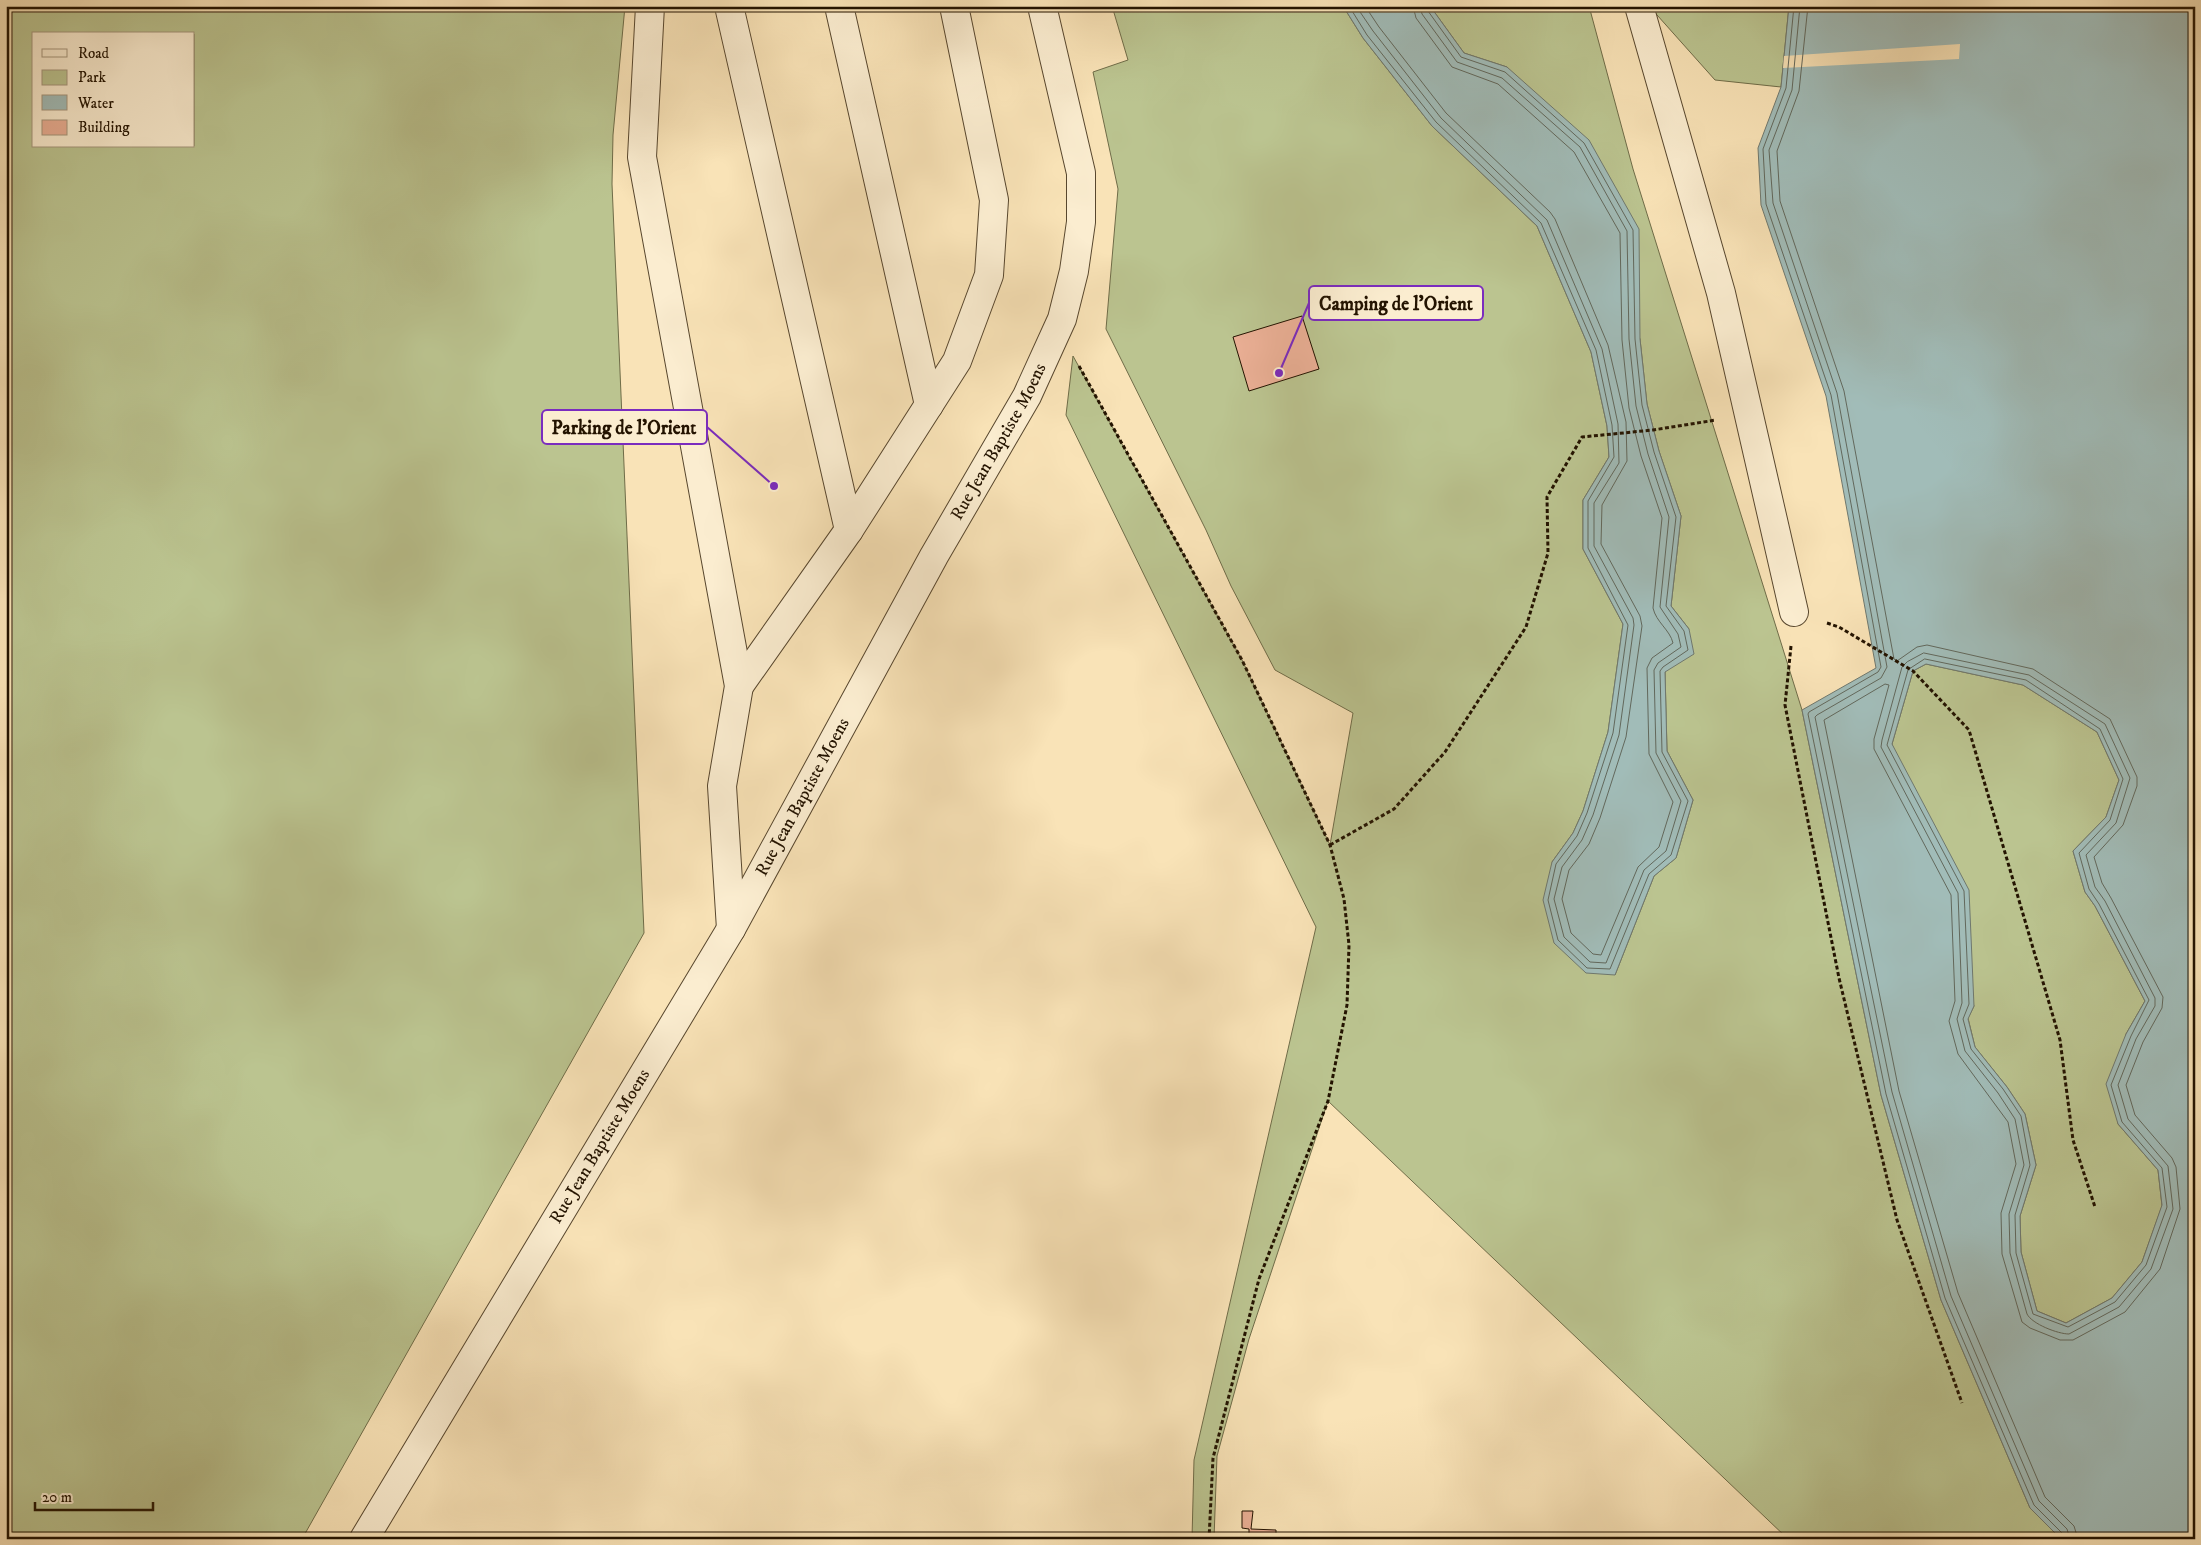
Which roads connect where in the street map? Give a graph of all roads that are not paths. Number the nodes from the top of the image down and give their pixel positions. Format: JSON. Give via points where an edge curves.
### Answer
{"nodes":[{"id":1,"x":650,"y":6,"type":"edge"},
{"id":2,"x":729,"y":6,"type":"edge"},
{"id":3,"x":839,"y":6,"type":"edge"},
{"id":4,"x":954,"y":6,"type":"edge"},
{"id":5,"x":1042,"y":6,"type":"edge"},
{"id":6,"x":1640,"y":6,"type":"edge"},
{"id":7,"x":929,"y":405,"type":"junction"},
{"id":8,"x":849,"y":530,"type":"junction"},
{"id":9,"x":1794,"y":612,"type":"road end"},
{"id":10,"x":739,"y":686,"type":"junction"},
{"id":11,"x":731,"y":929,"type":"junction"},
{"id":12,"x":364,"y":1539,"type":"edge"}],
"edges":[{"from":1,"to":10,"type":"street","via":[[642,158]]},
{"from":2,"to":8,"type":"street"},
{"from":3,"to":7,"type":"street"},
{"from":4,"to":7,"type":"street","via":[[994,200],[989,275],[957,361]]},
{"from":5,"to":11,"type":"street","name":"Rue Jean Baptiste Moens","via":[[1081,173],[1074,271],[1062,318],[1027,396],[934,556]]},
{"from":6,"to":9,"type":"street","via":[[1721,294]]},
{"from":7,"to":8,"type":"street"},
{"from":8,"to":10,"type":"street"},
{"from":10,"to":11,"type":"street","via":[[722,786]]},
{"from":11,"to":12,"type":"street","name":"Rue Jean Baptiste Moens"}]}
